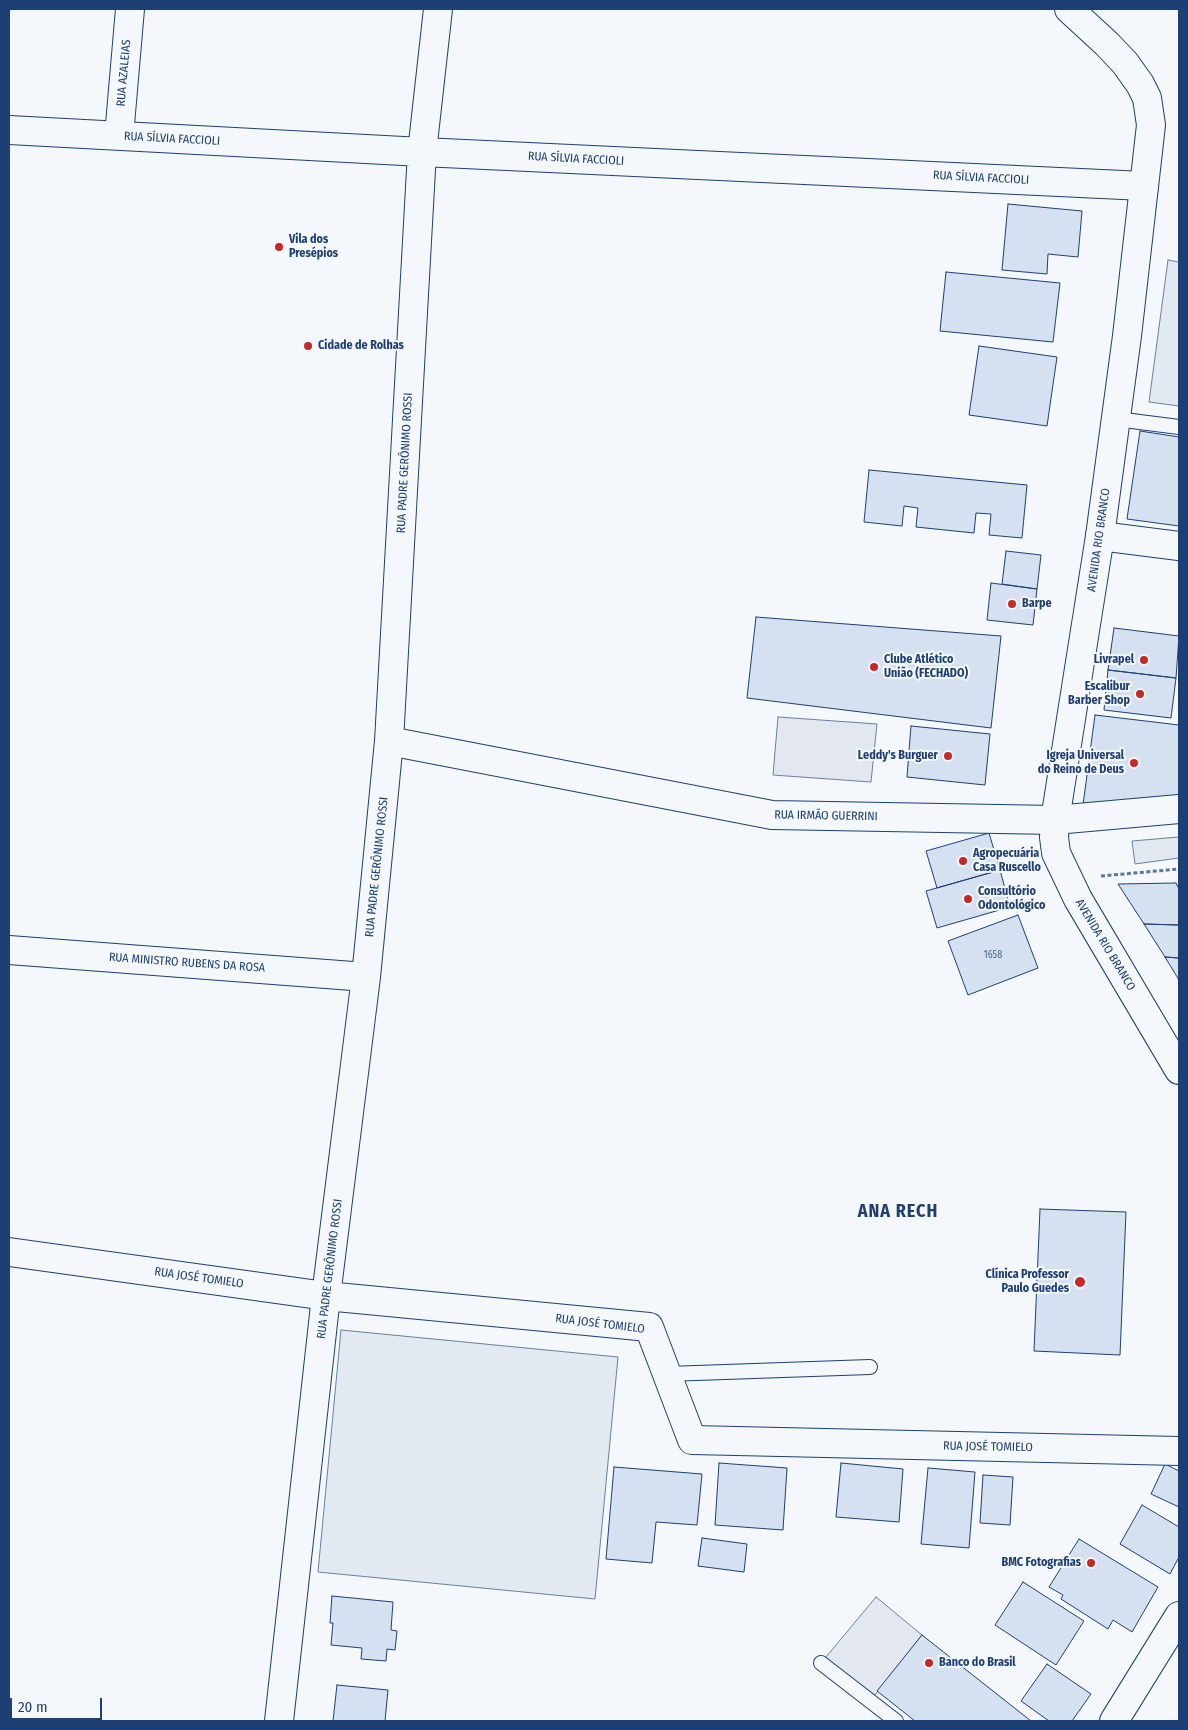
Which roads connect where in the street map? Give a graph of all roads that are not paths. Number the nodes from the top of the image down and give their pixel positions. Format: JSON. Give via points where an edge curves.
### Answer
{"nodes":[{"id":1,"x":130,"y":9,"type":"edge"},
{"id":2,"x":438,"y":9,"type":"edge"},
{"id":3,"x":1069,"y":9,"type":"edge"},
{"id":4,"x":9,"y":130,"type":"edge"},
{"id":5,"x":118,"y":136,"type":"junction"},
{"id":6,"x":422,"y":152,"type":"junction"},
{"id":7,"x":1144,"y":186,"type":"junction"},
{"id":8,"x":1116,"y":418,"type":"junction"},
{"id":9,"x":1179,"y":427,"type":"edge"},
{"id":10,"x":1100,"y":536,"type":"junction"},
{"id":11,"x":1179,"y":546,"type":"edge"},
{"id":12,"x":389,"y":741,"type":"junction"},
{"id":13,"x":1179,"y":809,"type":"edge"},
{"id":14,"x":1055,"y":820,"type":"junction"},
{"id":15,"x":9,"y":950,"type":"edge"},
{"id":16,"x":366,"y":977,"type":"junction"},
{"id":17,"x":1179,"y":1070,"type":"edge"},
{"id":18,"x":9,"y":1252,"type":"edge"},
{"id":19,"x":326,"y":1296,"type":"junction"},
{"id":20,"x":870,"y":1367,"type":"dead end"},
{"id":21,"x":667,"y":1374,"type":"junction"},
{"id":22,"x":1179,"y":1452,"type":"edge"},
{"id":23,"x":1179,"y":1616,"type":"edge"},
{"id":24,"x":821,"y":1663,"type":"dead end"},
{"id":25,"x":279,"y":1721,"type":"edge"},
{"id":26,"x":896,"y":1721,"type":"edge"},
{"id":27,"x":1114,"y":1721,"type":"edge"}],
"edges":[{"from":1,"to":5,"type":"street","name":"RUA AZALEIAS"},
{"from":2,"to":6,"type":"street","name":"RUA PADRE GERÔNIMO ROSSI"},
{"from":3,"to":7,"type":"street","name":"AVENIDA RIO BRANCO","via":[[1125,63],[1147,98],[1151,124]]},
{"from":4,"to":5,"type":"street","name":"RUA SÍLVIA FACCIOLI"},
{"from":5,"to":6,"type":"street","name":"RUA SÍLVIA FACCIOLI"},
{"from":6,"to":7,"type":"street","name":"RUA SÍLVIA FACCIOLI"},
{"from":6,"to":12,"type":"street","name":"RUA PADRE GERÔNIMO ROSSI"},
{"from":7,"to":8,"type":"street","name":"AVENIDA RIO BRANCO"},
{"from":8,"to":9,"type":"lane"},
{"from":8,"to":10,"type":"street","name":"AVENIDA RIO BRANCO"},
{"from":10,"to":11,"type":"street"},
{"from":10,"to":14,"type":"street","name":"AVENIDA RIO BRANCO"},
{"from":12,"to":14,"type":"street","name":"RUA IRMÃO GUERRINI","via":[[772,815]]},
{"from":12,"to":16,"type":"street","name":"RUA PADRE GERÔNIMO ROSSI"},
{"from":13,"to":14,"type":"street","name":"RUA IRMÃO GUERRINI"},
{"from":14,"to":17,"type":"street","name":"AVENIDA RIO BRANCO","via":[[1056,853],[1068,880]]},
{"from":15,"to":16,"type":"street","name":"RUA MINISTRO RUBENS DA ROSA"},
{"from":16,"to":19,"type":"street","name":"RUA PADRE GERÔNIMO ROSSI"},
{"from":18,"to":19,"type":"street","name":"RUA JOSÉ TOMIELO"},
{"from":19,"to":21,"type":"street","name":"RUA JOSÉ TOMIELO","via":[[649,1327]]},
{"from":19,"to":25,"type":"street","name":"RUA PADRE GERÔNIMO ROSSI"},
{"from":20,"to":21,"type":"lane"},
{"from":21,"to":22,"type":"street","name":"RUA JOSÉ TOMIELO","via":[[692,1440]]},
{"from":23,"to":27,"type":"street"},
{"from":24,"to":26,"type":"lane"}]}
